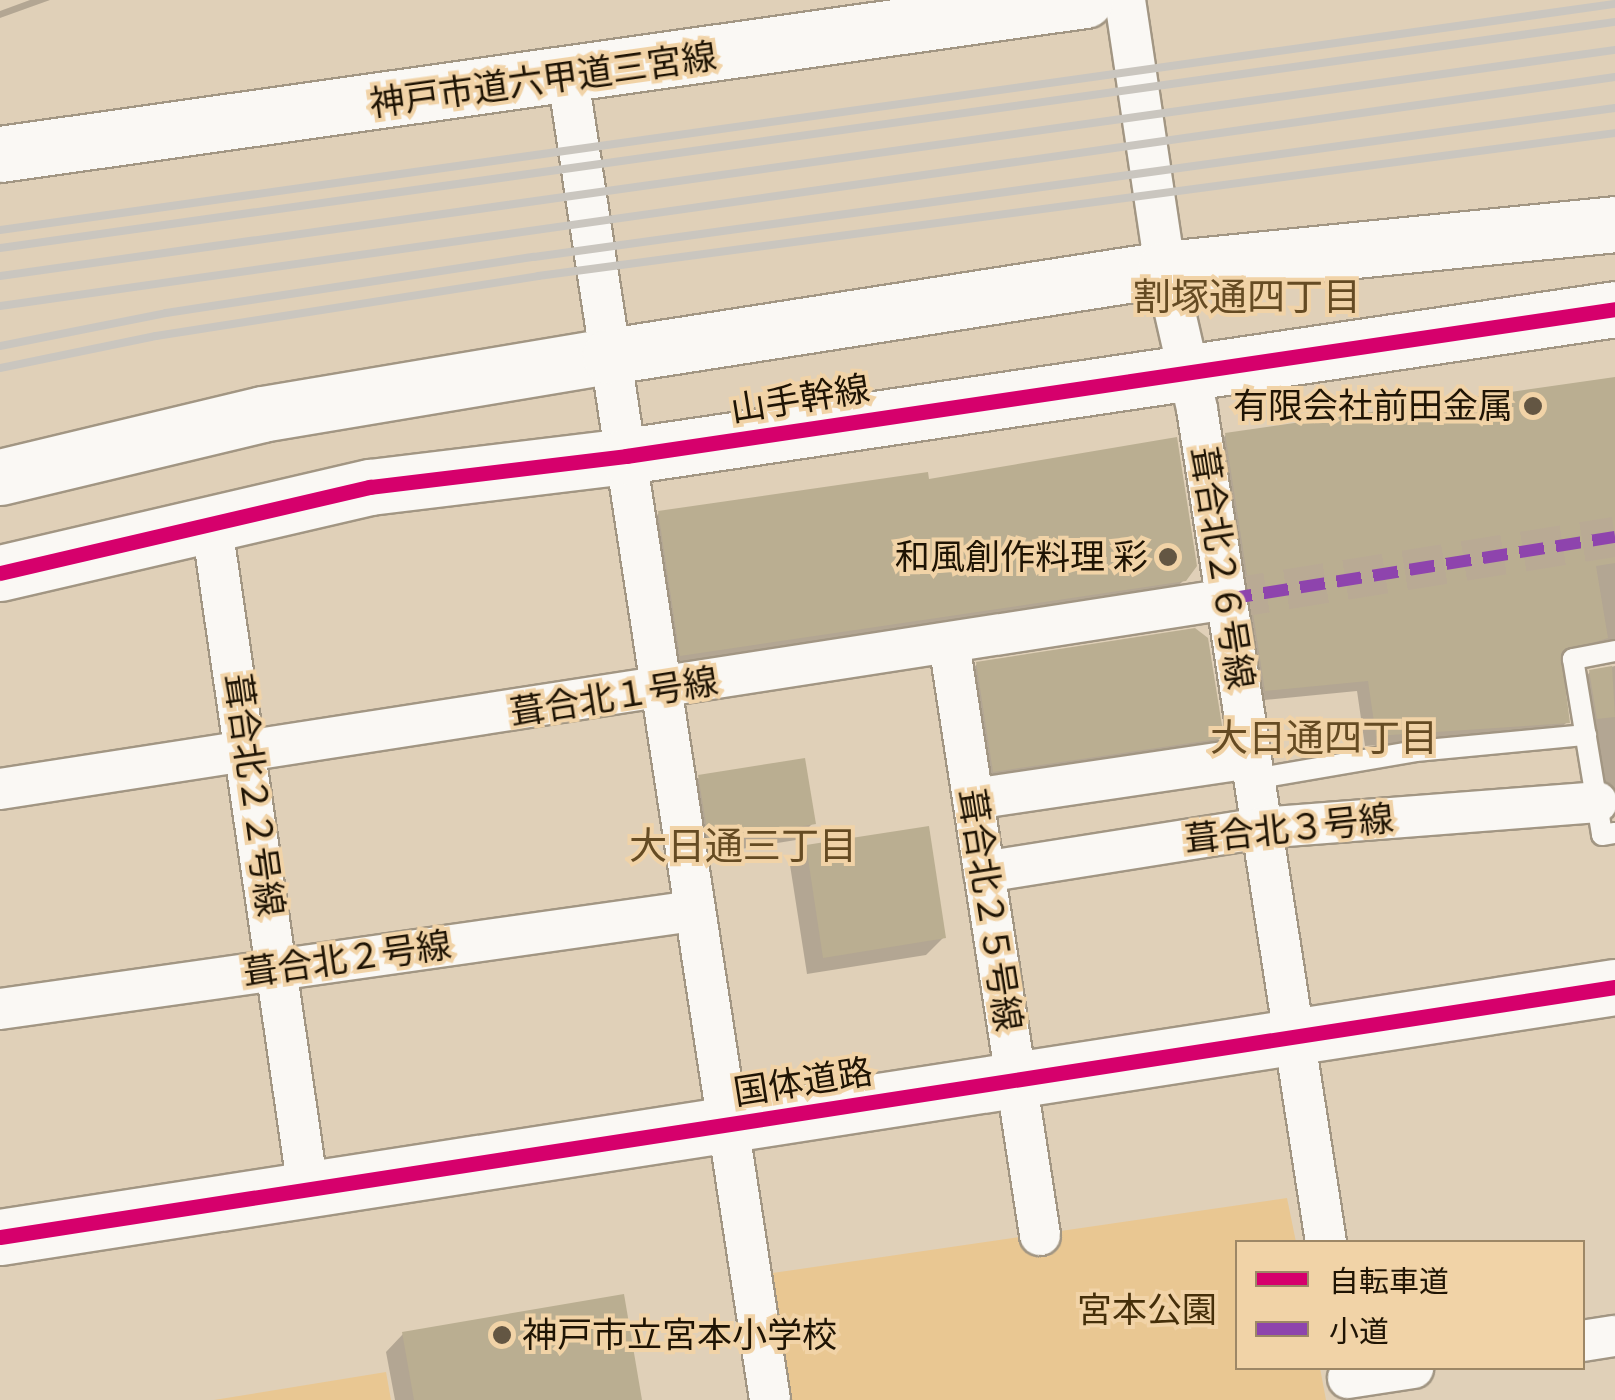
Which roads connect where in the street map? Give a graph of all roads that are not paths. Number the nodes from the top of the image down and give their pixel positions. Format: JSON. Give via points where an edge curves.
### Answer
{"nodes":[{"id":1,"x":1085,"y":0,"type":"edge"},
{"id":2,"x":1124,"y":0,"type":"edge"},
{"id":3,"x":568,"y":78,"type":"junction"},
{"id":4,"x":0,"y":154,"type":"edge"},
{"id":5,"x":1615,"y":224,"type":"edge"},
{"id":6,"x":1166,"y":270,"type":"junction"},
{"id":7,"x":1615,"y":308,"type":"edge"},
{"id":8,"x":610,"y":356,"type":"junction"},
{"id":9,"x":1190,"y":369,"type":"junction"},
{"id":10,"x":626,"y":456,"type":"junction"},
{"id":11,"x":0,"y":477,"type":"edge"},
{"id":12,"x":211,"y":520,"type":"junction"},
{"id":13,"x":0,"y":573,"type":"edge"},
{"id":14,"x":1227,"y":599,"type":"junction"},
{"id":15,"x":949,"y":643,"type":"junction"},
{"id":16,"x":1615,"y":651,"type":"edge"},
{"id":17,"x":659,"y":692,"type":"junction"},
{"id":18,"x":1586,"y":735,"type":"junction"},
{"id":19,"x":249,"y":752,"type":"junction"},
{"id":20,"x":1252,"y":768,"type":"junction"},
{"id":21,"x":0,"y":789,"type":"edge"},
{"id":22,"x":973,"y":799,"type":"junction"},
{"id":23,"x":1606,"y":818,"type":"edge"},
{"id":24,"x":1261,"y":828,"type":"junction"},
{"id":25,"x":984,"y":872,"type":"junction"},
{"id":26,"x":694,"y":911,"type":"junction"},
{"id":27,"x":278,"y":968,"type":"junction"},
{"id":28,"x":1615,"y":986,"type":"edge"},
{"id":29,"x":0,"y":1009,"type":"edge"},
{"id":30,"x":1292,"y":1033,"type":"junction"},
{"id":31,"x":1015,"y":1078,"type":"junction"},
{"id":32,"x":727,"y":1124,"type":"junction"},
{"id":33,"x":308,"y":1190,"type":"junction"},
{"id":34,"x":1040,"y":1235,"type":"dead end"},
{"id":35,"x":0,"y":1237,"type":"edge"},
{"id":36,"x":1326,"y":1240,"type":"edge"},
{"id":37,"x":1615,"y":1336,"type":"edge"},
{"id":38,"x":1585,"y":1341,"type":"edge"},
{"id":39,"x":1404,"y":1370,"type":"edge"},
{"id":40,"x":1349,"y":1382,"type":"edge"},
{"id":41,"x":770,"y":1400,"type":"edge"}],
"edges":[{"from":1,"to":3,"type":"street","name":"神戸市道六甲道三宮線"},
{"from":2,"to":6,"type":"street","name":"葺合北２６号線"},
{"from":3,"to":4,"type":"street","name":"神戸市道六甲道三宮線"},
{"from":3,"to":8,"type":"street"},
{"from":5,"to":6,"type":"street","name":"山手幹線"},
{"from":6,"to":8,"type":"street","name":"山手幹線"},
{"from":6,"to":9,"type":"street","name":"葺合北２６号線"},
{"from":7,"to":9,"type":"street","name":"山手幹線"},
{"from":8,"to":10,"type":"street"},
{"from":8,"to":11,"type":"street","name":"山手幹線","via":[[262,414]]},
{"from":9,"to":10,"type":"street","name":"山手幹線"},
{"from":9,"to":14,"type":"street","name":"葺合北２６号線"},
{"from":10,"to":12,"type":"street","name":"山手幹線","via":[[370,487]]},
{"from":10,"to":17,"type":"street"},
{"from":12,"to":13,"type":"street","name":"山手幹線"},
{"from":12,"to":19,"type":"street","name":"葺合北２２号線"},
{"from":14,"to":15,"type":"street","name":"葺合北１号線"},
{"from":14,"to":20,"type":"street","name":"葺合北２６号線"},
{"from":15,"to":17,"type":"street","name":"葺合北１号線"},
{"from":15,"to":22,"type":"street","name":"葺合北２５号線"},
{"from":16,"to":18,"type":"lane","via":[[1573,658]]},
{"from":17,"to":19,"type":"street","name":"葺合北１号線"},
{"from":17,"to":26,"type":"street"},
{"from":18,"to":20,"type":"lane"},
{"from":18,"to":23,"type":"lane"},
{"from":19,"to":21,"type":"street","name":"葺合北１号線"},
{"from":19,"to":27,"type":"street","name":"葺合北２２号線"},
{"from":20,"to":22,"type":"street"},
{"from":20,"to":24,"type":"street","name":"葺合北２６号線"},
{"from":22,"to":25,"type":"street","name":"葺合北２５号線"},
{"from":23,"to":24,"type":"street","name":"葺合北３号線"},
{"from":24,"to":25,"type":"street","name":"葺合北３号線"},
{"from":24,"to":30,"type":"street","name":"葺合北２６号線"},
{"from":25,"to":31,"type":"street","name":"葺合北２５号線"},
{"from":26,"to":27,"type":"street","name":"葺合北２号線"},
{"from":26,"to":32,"type":"street"},
{"from":27,"to":29,"type":"street","name":"葺合北２号線"},
{"from":27,"to":33,"type":"street","name":"葺合北２２号線"},
{"from":28,"to":30,"type":"street","name":"国体道路"},
{"from":30,"to":31,"type":"street","name":"国体道路"},
{"from":30,"to":36,"type":"street","name":"葺合北２６号線"},
{"from":31,"to":32,"type":"street","name":"国体道路"},
{"from":31,"to":34,"type":"street","name":"葺合北２５号線"},
{"from":32,"to":33,"type":"street","name":"国体道路"},
{"from":32,"to":41,"type":"street"},
{"from":33,"to":35,"type":"street","name":"国体道路"},
{"from":37,"to":38,"type":"street"},
{"from":39,"to":40,"type":"street"}]}
